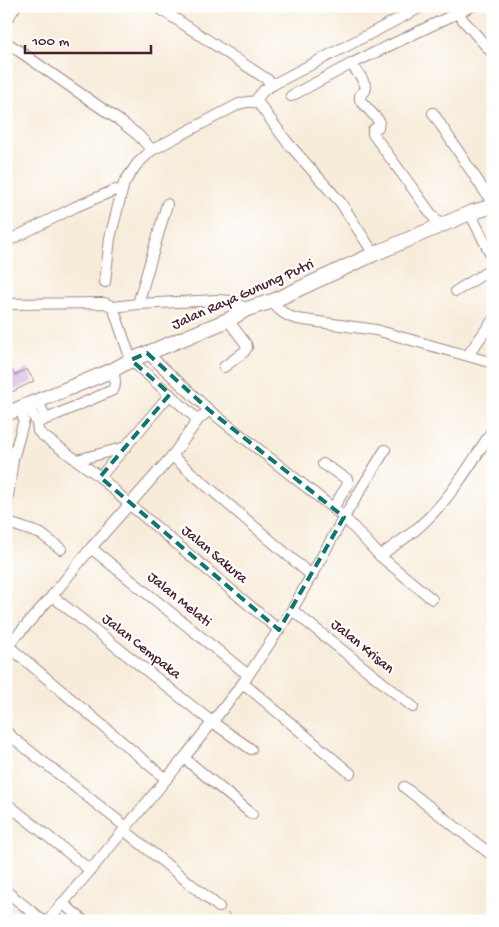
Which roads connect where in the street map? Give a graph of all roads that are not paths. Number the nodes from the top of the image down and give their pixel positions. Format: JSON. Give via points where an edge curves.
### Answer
{"nodes":[{"id":1,"x":16,"y":6,"type":"edge"},
{"id":2,"x":156,"y":6,"type":"edge"},
{"id":3,"x":423,"y":6,"type":"edge"},
{"id":4,"x":472,"y":6,"type":"edge"},
{"id":5,"x":457,"y":13,"type":"junction"},
{"id":6,"x":6,"y":21,"type":"edge"},
{"id":7,"x":6,"y":42,"type":"edge"},
{"id":8,"x":493,"y":54,"type":"edge"},
{"id":9,"x":351,"y":64,"type":"junction"},
{"id":10,"x":274,"y":84,"type":"junction"},
{"id":11,"x":291,"y":96,"type":"dead end"},
{"id":12,"x":255,"y":101,"type":"junction"},
{"id":13,"x":433,"y":113,"type":"dead end"},
{"id":14,"x":152,"y":150,"type":"junction"},
{"id":15,"x":115,"y":190,"type":"dead end"},
{"id":16,"x":167,"y":204,"type":"dead end"},
{"id":17,"x":493,"y":205,"type":"edge"},
{"id":18,"x":470,"y":213,"type":"junction"},
{"id":19,"x":440,"y":226,"type":"junction"},
{"id":20,"x":6,"y":242,"type":"edge"},
{"id":21,"x":374,"y":254,"type":"junction"},
{"id":22,"x":493,"y":262,"type":"edge"},
{"id":23,"x":105,"y":282,"type":"dead end"},
{"id":24,"x":456,"y":291,"type":"dead end"},
{"id":25,"x":273,"y":301,"type":"junction"},
{"id":26,"x":6,"y":304,"type":"edge"},
{"id":27,"x":138,"y":304,"type":"junction"},
{"id":28,"x":113,"y":307,"type":"junction"},
{"id":29,"x":247,"y":310,"type":"junction"},
{"id":30,"x":228,"y":320,"type":"junction"},
{"id":31,"x":493,"y":320,"type":"edge"},
{"id":32,"x":147,"y":353,"type":"junction"},
{"id":33,"x":468,"y":355,"type":"junction"},
{"id":34,"x":131,"y":360,"type":"junction"},
{"id":35,"x":493,"y":363,"type":"edge"},
{"id":36,"x":224,"y":367,"type":"dead end"},
{"id":37,"x":113,"y":370,"type":"junction"},
{"id":38,"x":170,"y":394,"type":"junction"},
{"id":39,"x":28,"y":405,"type":"junction"},
{"id":40,"x":209,"y":410,"type":"junction"},
{"id":41,"x":6,"y":414,"type":"edge"},
{"id":42,"x":198,"y":420,"type":"junction"},
{"id":43,"x":42,"y":421,"type":"junction"},
{"id":44,"x":493,"y":429,"type":"edge"},
{"id":45,"x":126,"y":447,"type":"junction"},
{"id":46,"x":385,"y":450,"type":"dead end"},
{"id":47,"x":172,"y":456,"type":"junction"},
{"id":48,"x":77,"y":460,"type":"junction"},
{"id":49,"x":323,"y":464,"type":"dead end"},
{"id":50,"x":100,"y":477,"type":"junction"},
{"id":51,"x":129,"y":504,"type":"junction"},
{"id":52,"x":333,"y":508,"type":"junction"},
{"id":53,"x":6,"y":510,"type":"edge"},
{"id":54,"x":344,"y":517,"type":"junction"},
{"id":55,"x":6,"y":522,"type":"edge"},
{"id":56,"x":91,"y":548,"type":"junction"},
{"id":57,"x":61,"y":549,"type":"dead end"},
{"id":58,"x":380,"y":556,"type":"junction"},
{"id":59,"x":312,"y":576,"type":"junction"},
{"id":60,"x":52,"y":596,"type":"junction"},
{"id":61,"x":432,"y":599,"type":"dead end"},
{"id":62,"x":292,"y":610,"type":"junction"},
{"id":63,"x":279,"y":630,"type":"junction"},
{"id":64,"x":7,"y":646,"type":"edge"},
{"id":65,"x":246,"y":679,"type":"junction"},
{"id":66,"x":413,"y":707,"type":"dead end"},
{"id":67,"x":212,"y":722,"type":"junction"},
{"id":68,"x":10,"y":735,"type":"edge"},
{"id":69,"x":6,"y":747,"type":"edge"},
{"id":70,"x":251,"y":750,"type":"dead end"},
{"id":71,"x":184,"y":758,"type":"junction"},
{"id":72,"x":350,"y":773,"type":"dead end"},
{"id":73,"x":166,"y":779,"type":"junction"},
{"id":74,"x":404,"y":787,"type":"dead end"},
{"id":75,"x":6,"y":803,"type":"edge"},
{"id":76,"x":252,"y":814,"type":"dead end"},
{"id":77,"x":125,"y":828,"type":"junction"},
{"id":78,"x":493,"y":856,"type":"edge"},
{"id":79,"x":90,"y":870,"type":"junction"},
{"id":80,"x":6,"y":891,"type":"edge"},
{"id":81,"x":62,"y":903,"type":"junction"},
{"id":82,"x":219,"y":907,"type":"road end"},
{"id":83,"x":43,"y":921,"type":"edge"},
{"id":84,"x":48,"y":921,"type":"edge"},
{"id":85,"x":84,"y":921,"type":"edge"}],
"edges":[{"from":1,"to":6,"type":"street"},
{"from":2,"to":10,"type":"street"},
{"from":3,"to":10,"type":"street"},
{"from":4,"to":5,"type":"street"},
{"from":5,"to":8,"type":"street"},
{"from":5,"to":9,"type":"street"},
{"from":7,"to":14,"type":"street","via":[[120,121]]},
{"from":9,"to":11,"type":"street"},
{"from":9,"to":19,"type":"street","via":[[366,87],[360,100],[379,120],[373,134]]},
{"from":10,"to":12,"type":"street"},
{"from":12,"to":14,"type":"street","via":[[239,104]]},
{"from":12,"to":21,"type":"street","via":[[340,203]]},
{"from":13,"to":17,"type":"street"},
{"from":14,"to":23,"type":"street","via":[[124,183],[110,238]]},
{"from":15,"to":20,"type":"street"},
{"from":16,"to":27,"type":"street"},
{"from":17,"to":18,"type":"main road","name":"Jalan Raya Gunung Putri"},
{"from":18,"to":19,"type":"main road","name":"Jalan Raya Gunung Putri"},
{"from":18,"to":22,"type":"street"},
{"from":19,"to":21,"type":"main road","name":"Jalan Raya Gunung Putri"},
{"from":21,"to":25,"type":"main road","name":"Jalan Raya Gunung Putri"},
{"from":22,"to":24,"type":"street","via":[[490,270]]},
{"from":25,"to":29,"type":"main road","name":"Jalan Raya Gunung Putri"},
{"from":25,"to":33,"type":"street","via":[[289,317],[376,330]]},
{"from":26,"to":28,"type":"street","via":[[105,304]]},
{"from":27,"to":28,"type":"street"},
{"from":27,"to":29,"type":"street","via":[[218,300],[231,301]]},
{"from":28,"to":34,"type":"street"},
{"from":29,"to":30,"type":"main road","name":"Jalan Raya Gunung Putri"},
{"from":30,"to":32,"type":"main road","name":"Jalan Raya Gunung Putri"},
{"from":30,"to":36,"type":"street","via":[[246,347]]},
{"from":31,"to":33,"type":"street"},
{"from":32,"to":34,"type":"main road","name":"Jalan Raya Gunung Putri"},
{"from":32,"to":40,"type":"street"},
{"from":33,"to":35,"type":"street"},
{"from":34,"to":37,"type":"main road","name":"Jalan Raya Gunung Putri"},
{"from":34,"to":38,"type":"street"},
{"from":37,"to":39,"type":"main road","name":"Jalan Raya Gunung Putri"},
{"from":37,"to":43,"type":"street","via":[[113,390]]},
{"from":38,"to":42,"type":"street"},
{"from":38,"to":45,"type":"street"},
{"from":39,"to":41,"type":"main road","name":"Jalan Raya Gunung Putri"},
{"from":39,"to":43,"type":"street","name":"Jalan Sakura"},
{"from":39,"to":53,"type":"street","via":[[13,459]]},
{"from":40,"to":42,"type":"street"},
{"from":40,"to":52,"type":"street"},
{"from":42,"to":47,"type":"street"},
{"from":43,"to":48,"type":"street","name":"Jalan Sakura","via":[[38,431],[42,436]]},
{"from":44,"to":58,"type":"street","via":[[440,506],[420,526]]},
{"from":45,"to":48,"type":"street"},
{"from":45,"to":50,"type":"street"},
{"from":46,"to":54,"type":"street"},
{"from":47,"to":51,"type":"street"},
{"from":47,"to":59,"type":"street"},
{"from":48,"to":50,"type":"street","name":"Jalan Sakura"},
{"from":49,"to":52,"type":"street","via":[[348,479]]},
{"from":50,"to":51,"type":"street","name":"Jalan Sakura"},
{"from":51,"to":56,"type":"street"},
{"from":51,"to":63,"type":"street","name":"Jalan Sakura"},
{"from":52,"to":54,"type":"street"},
{"from":54,"to":58,"type":"street"},
{"from":54,"to":59,"type":"street"},
{"from":55,"to":57,"type":"street","via":[[41,534]]},
{"from":56,"to":60,"type":"street"},
{"from":56,"to":65,"type":"street","name":"Jalan Melati"},
{"from":58,"to":61,"type":"street"},
{"from":59,"to":62,"type":"street"},
{"from":60,"to":64,"type":"street"},
{"from":60,"to":67,"type":"street","name":"Jalan Cempaka"},
{"from":62,"to":63,"type":"street"},
{"from":62,"to":66,"type":"street","name":"Jalan Krisan"},
{"from":63,"to":65,"type":"street"},
{"from":64,"to":73,"type":"street"},
{"from":65,"to":67,"type":"street"},
{"from":65,"to":72,"type":"street","name":"Jalan Melati"},
{"from":67,"to":70,"type":"street","name":"Jalan Cempaka"},
{"from":67,"to":71,"type":"street"},
{"from":68,"to":69,"type":"street"},
{"from":68,"to":77,"type":"street"},
{"from":71,"to":73,"type":"street"},
{"from":71,"to":76,"type":"street"},
{"from":73,"to":77,"type":"street"},
{"from":74,"to":78,"type":"street"},
{"from":75,"to":79,"type":"street"},
{"from":77,"to":79,"type":"street"},
{"from":77,"to":82,"type":"street"},
{"from":79,"to":81,"type":"street"},
{"from":80,"to":83,"type":"street"},
{"from":81,"to":84,"type":"street"},
{"from":81,"to":85,"type":"street"}]}
